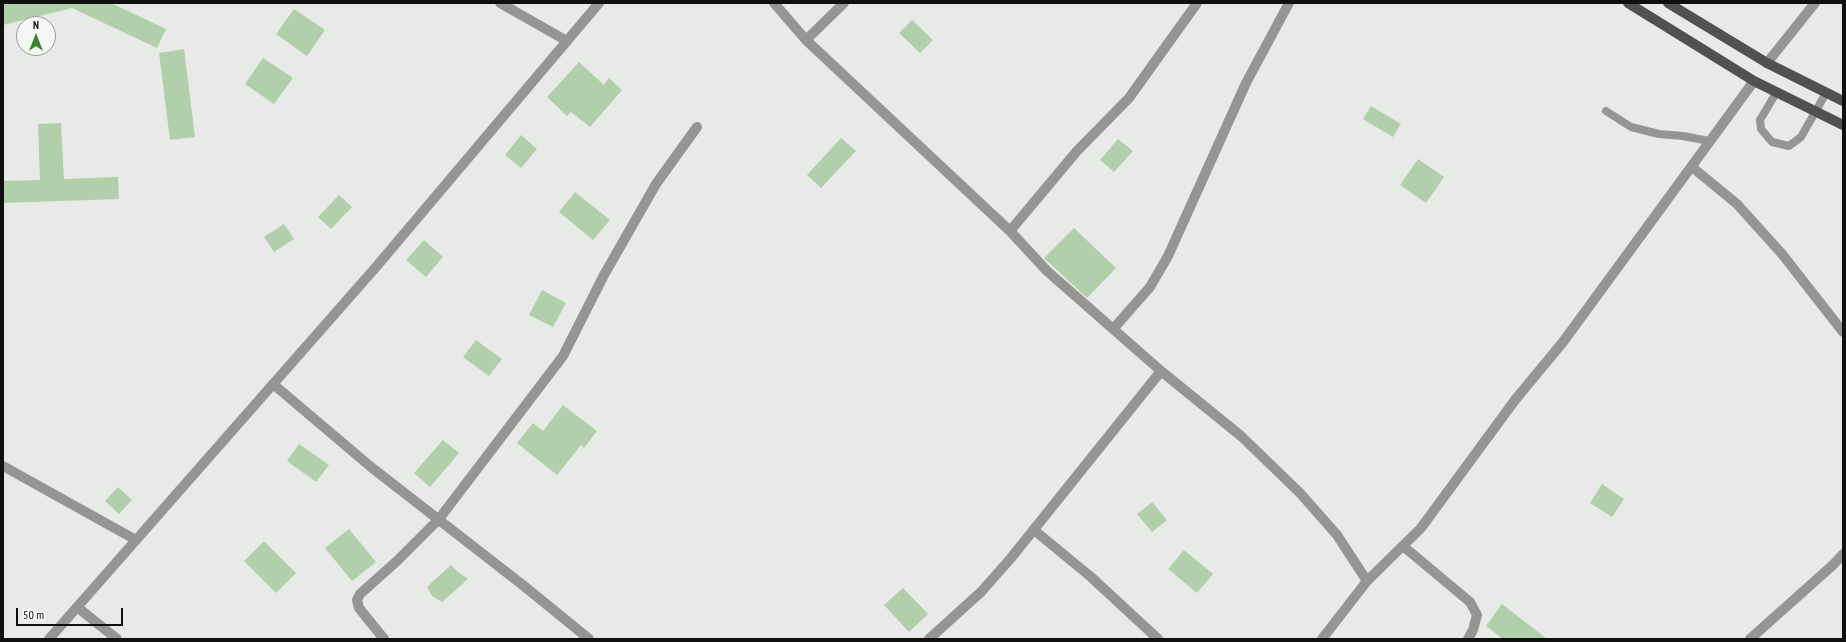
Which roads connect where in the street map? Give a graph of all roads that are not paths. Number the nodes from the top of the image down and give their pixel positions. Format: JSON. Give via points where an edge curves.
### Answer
{"nodes":[{"id":1,"x":500,"y":3,"type":"edge"},
{"id":2,"x":599,"y":3,"type":"edge"},
{"id":3,"x":774,"y":3,"type":"edge"},
{"id":4,"x":844,"y":3,"type":"edge"},
{"id":5,"x":1197,"y":3,"type":"edge"},
{"id":6,"x":1289,"y":3,"type":"edge"},
{"id":7,"x":1628,"y":3,"type":"edge"},
{"id":8,"x":1668,"y":3,"type":"edge"},
{"id":9,"x":1815,"y":3,"type":"edge"},
{"id":10,"x":806,"y":40,"type":"junction"},
{"id":11,"x":567,"y":41,"type":"junction"},
{"id":12,"x":1767,"y":63,"type":"junction"},
{"id":13,"x":1754,"y":81,"type":"junction"},
{"id":14,"x":1776,"y":93,"type":"junction"},
{"id":15,"x":1826,"y":93,"type":"junction"},
{"id":16,"x":1843,"y":101,"type":"edge"},
{"id":17,"x":1606,"y":111,"type":"dead end"},
{"id":18,"x":1815,"y":113,"type":"junction"},
{"id":19,"x":1843,"y":126,"type":"edge"},
{"id":20,"x":697,"y":127,"type":"dead end"},
{"id":21,"x":1709,"y":142,"type":"junction"},
{"id":22,"x":1692,"y":167,"type":"junction"},
{"id":23,"x":1010,"y":231,"type":"junction"},
{"id":24,"x":1114,"y":328,"type":"junction"},
{"id":25,"x":1843,"y":332,"type":"edge"},
{"id":26,"x":1161,"y":371,"type":"junction"},
{"id":27,"x":273,"y":384,"type":"junction"},
{"id":28,"x":3,"y":466,"type":"edge"},
{"id":29,"x":439,"y":519,"type":"junction"},
{"id":30,"x":1034,"y":530,"type":"junction"},
{"id":31,"x":136,"y":540,"type":"junction"},
{"id":32,"x":1403,"y":546,"type":"junction"},
{"id":33,"x":1843,"y":554,"type":"edge"},
{"id":34,"x":1367,"y":581,"type":"junction"},
{"id":35,"x":77,"y":607,"type":"junction"},
{"id":36,"x":49,"y":639,"type":"edge"},
{"id":37,"x":117,"y":639,"type":"edge"},
{"id":38,"x":384,"y":639,"type":"edge"},
{"id":39,"x":589,"y":639,"type":"edge"},
{"id":40,"x":929,"y":639,"type":"edge"},
{"id":41,"x":1158,"y":639,"type":"edge"},
{"id":42,"x":1322,"y":639,"type":"edge"},
{"id":43,"x":1468,"y":639,"type":"edge"},
{"id":44,"x":1750,"y":639,"type":"edge"}],
"edges":[{"from":1,"to":11,"type":"street"},
{"from":2,"to":11,"type":"street"},
{"from":3,"to":10,"type":"street"},
{"from":4,"to":10,"type":"street"},
{"from":5,"to":23,"type":"street","via":[[1129,98],[1077,151]]},
{"from":6,"to":24,"type":"street","via":[[1246,83],[1168,256],[1150,287]]},
{"from":7,"to":13,"type":"main road"},
{"from":8,"to":12,"type":"main road"},
{"from":9,"to":12,"type":"street"},
{"from":10,"to":23,"type":"street"},
{"from":11,"to":27,"type":"street","via":[[480,146]]},
{"from":12,"to":15,"type":"main road"},
{"from":13,"to":14,"type":"main road"},
{"from":13,"to":21,"type":"street"},
{"from":14,"to":18,"type":"main road"},
{"from":14,"to":18,"type":"lane","via":[[1760,120],[1760,129],[1772,142],[1789,146],[1801,137]]},
{"from":15,"to":16,"type":"main road"},
{"from":15,"to":18,"type":"lane"},
{"from":17,"to":21,"type":"lane","via":[[1631,127]]},
{"from":18,"to":19,"type":"main road"},
{"from":20,"to":29,"type":"street","via":[[656,184],[604,275],[563,356]]},
{"from":21,"to":22,"type":"street"},
{"from":22,"to":25,"type":"street","via":[[1737,204],[1782,254]]},
{"from":22,"to":32,"type":"street","via":[[1563,342],[1515,400],[1421,528]]},
{"from":23,"to":24,"type":"street","via":[[1047,271]]},
{"from":24,"to":26,"type":"street"},
{"from":26,"to":30,"type":"street"},
{"from":26,"to":34,"type":"street","via":[[1241,436],[1300,493],[1337,535]]},
{"from":27,"to":29,"type":"street","via":[[371,467]]},
{"from":27,"to":31,"type":"street"},
{"from":28,"to":31,"type":"street"},
{"from":29,"to":38,"type":"street","via":[[360,594],[359,608]]},
{"from":29,"to":39,"type":"street"},
{"from":30,"to":40,"type":"street","via":[[981,592]]},
{"from":30,"to":41,"type":"street","via":[[1091,577]]},
{"from":31,"to":35,"type":"street"},
{"from":32,"to":34,"type":"street"},
{"from":32,"to":43,"type":"street","via":[[1470,602],[1477,615]]},
{"from":33,"to":44,"type":"street"},
{"from":34,"to":42,"type":"street"},
{"from":35,"to":36,"type":"street"},
{"from":35,"to":37,"type":"street"}]}
